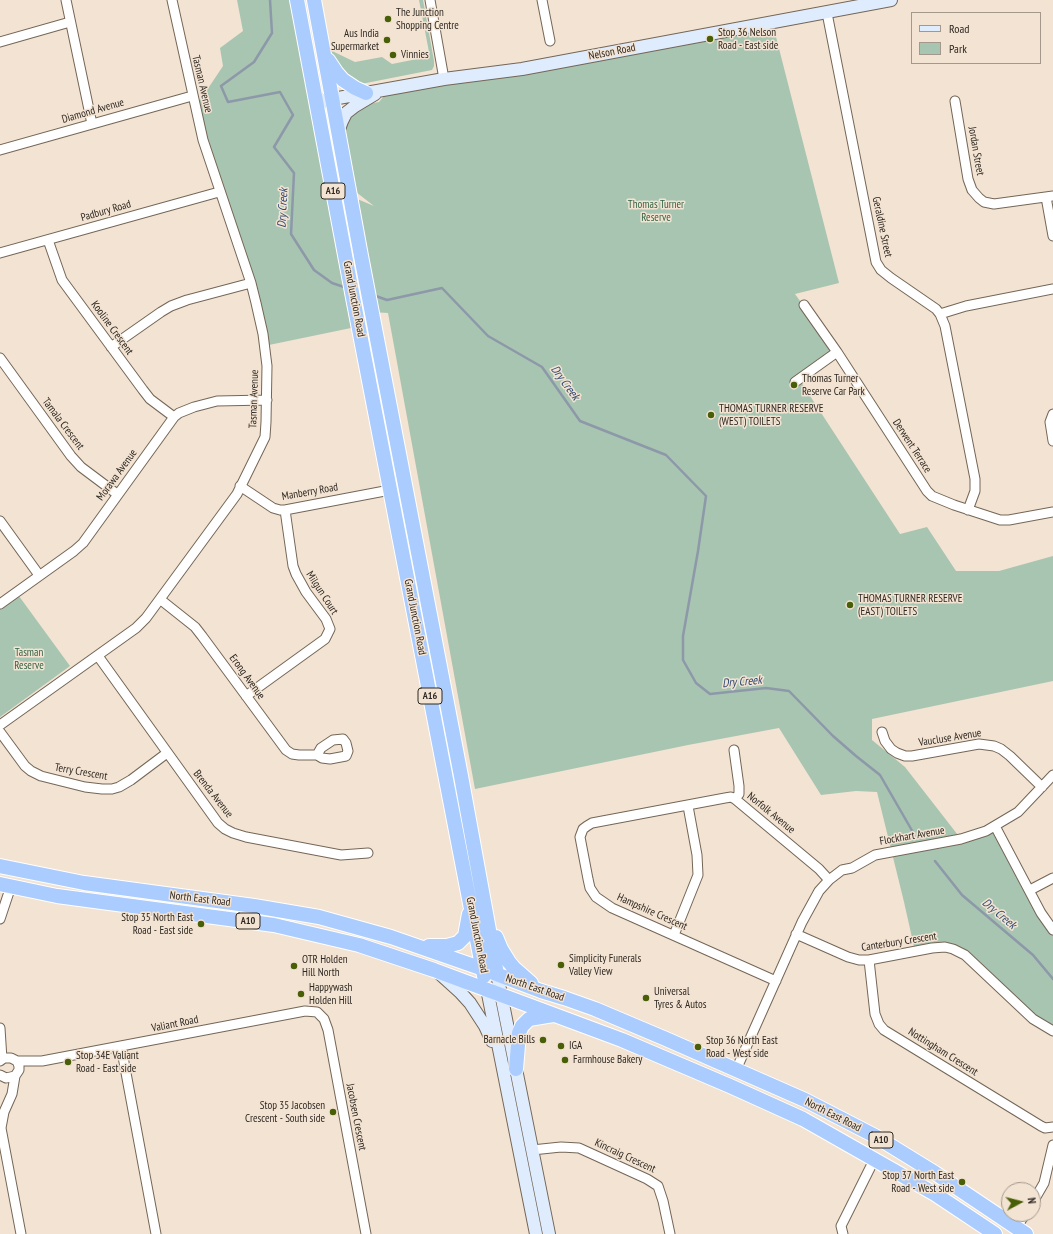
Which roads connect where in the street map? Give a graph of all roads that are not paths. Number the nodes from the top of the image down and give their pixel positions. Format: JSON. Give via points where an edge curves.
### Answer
{"nodes":[{"id":1,"x":66,"y":0,"type":"edge"},
{"id":2,"x":172,"y":0,"type":"edge"},
{"id":3,"x":297,"y":0,"type":"edge"},
{"id":4,"x":314,"y":0,"type":"edge"},
{"id":5,"x":430,"y":0,"type":"edge"},
{"id":6,"x":542,"y":0,"type":"edge"},
{"id":7,"x":891,"y":0,"type":"edge"},
{"id":8,"x":827,"y":13,"type":"junction"},
{"id":9,"x":70,"y":22,"type":"junction"},
{"id":10,"x":550,"y":41,"type":"dead end"},
{"id":11,"x":0,"y":42,"type":"edge"},
{"id":12,"x":324,"y":52,"type":"junction"},
{"id":13,"x":444,"y":78,"type":"junction"},
{"id":14,"x":383,"y":89,"type":"junction"},
{"id":15,"x":366,"y":92,"type":"junction"},
{"id":16,"x":192,"y":96,"type":"junction"},
{"id":17,"x":332,"y":99,"type":"junction"},
{"id":18,"x":955,"y":101,"type":"dead end"},
{"id":19,"x":316,"y":102,"type":"junction"},
{"id":20,"x":92,"y":124,"type":"junction"},
{"id":21,"x":338,"y":132,"type":"junction"},
{"id":22,"x":0,"y":150,"type":"edge"},
{"id":23,"x":219,"y":192,"type":"junction"},
{"id":24,"x":1049,"y":196,"type":"edge"},
{"id":25,"x":1053,"y":236,"type":"edge"},
{"id":26,"x":48,"y":240,"type":"junction"},
{"id":27,"x":0,"y":253,"type":"edge"},
{"id":28,"x":251,"y":283,"type":"junction"},
{"id":29,"x":1053,"y":289,"type":"edge"},
{"id":30,"x":804,"y":305,"type":"dead end"},
{"id":31,"x":940,"y":314,"type":"junction"},
{"id":32,"x":111,"y":347,"type":"junction"},
{"id":33,"x":837,"y":352,"type":"junction"},
{"id":34,"x":0,"y":358,"type":"edge"},
{"id":35,"x":795,"y":382,"type":"dead end"},
{"id":36,"x":267,"y":400,"type":"junction"},
{"id":37,"x":1053,"y":414,"type":"edge"},
{"id":38,"x":174,"y":417,"type":"junction"},
{"id":39,"x":1053,"y":441,"type":"edge"},
{"id":40,"x":240,"y":486,"type":"junction"},
{"id":41,"x":405,"y":487,"type":"junction"},
{"id":42,"x":390,"y":490,"type":"junction"},
{"id":43,"x":118,"y":494,"type":"junction"},
{"id":44,"x":285,"y":510,"type":"junction"},
{"id":45,"x":968,"y":510,"type":"junction"},
{"id":46,"x":1053,"y":512,"type":"edge"},
{"id":47,"x":0,"y":522,"type":"edge"},
{"id":48,"x":39,"y":575,"type":"junction"},
{"id":49,"x":161,"y":600,"type":"junction"},
{"id":50,"x":0,"y":604,"type":"edge"},
{"id":51,"x":98,"y":656,"type":"junction"},
{"id":52,"x":246,"y":696,"type":"junction"},
{"id":53,"x":0,"y":725,"type":"edge"},
{"id":54,"x":0,"y":732,"type":"edge"},
{"id":55,"x":882,"y":732,"type":"dead end"},
{"id":56,"x":734,"y":750,"type":"dead end"},
{"id":57,"x":167,"y":753,"type":"junction"},
{"id":58,"x":317,"y":755,"type":"dead end"},
{"id":59,"x":1053,"y":775,"type":"edge"},
{"id":60,"x":461,"y":776,"type":"junction"},
{"id":61,"x":446,"y":779,"type":"junction"},
{"id":62,"x":1042,"y":787,"type":"junction"},
{"id":63,"x":735,"y":800,"type":"junction"},
{"id":64,"x":688,"y":806,"type":"junction"},
{"id":65,"x":996,"y":826,"type":"junction"},
{"id":66,"x":368,"y":853,"type":"dead end"},
{"id":67,"x":0,"y":867,"type":"edge"},
{"id":68,"x":38,"y":875,"type":"junction"},
{"id":69,"x":1053,"y":878,"type":"edge"},
{"id":70,"x":829,"y":880,"type":"junction"},
{"id":71,"x":6,"y":885,"type":"edge"},
{"id":72,"x":1030,"y":890,"type":"junction"},
{"id":73,"x":478,"y":904,"type":"junction"},
{"id":74,"x":0,"y":919,"type":"edge"},
{"id":75,"x":1053,"y":930,"type":"edge"},
{"id":76,"x":796,"y":934,"type":"junction"},
{"id":77,"x":674,"y":935,"type":"junction"},
{"id":78,"x":419,"y":946,"type":"junction"},
{"id":79,"x":869,"y":960,"type":"junction"},
{"id":80,"x":483,"y":969,"type":"junction"},
{"id":81,"x":434,"y":970,"type":"junction"},
{"id":82,"x":498,"y":974,"type":"junction"},
{"id":83,"x":776,"y":981,"type":"junction"},
{"id":84,"x":487,"y":989,"type":"junction"},
{"id":85,"x":541,"y":991,"type":"junction"},
{"id":86,"x":502,"y":995,"type":"junction"},
{"id":87,"x":312,"y":1011,"type":"joint"},
{"id":88,"x":557,"y":1015,"type":"junction"},
{"id":89,"x":1053,"y":1031,"type":"edge"},
{"id":90,"x":1,"y":1032,"type":"edge"},
{"id":91,"x":121,"y":1046,"type":"junction"},
{"id":92,"x":499,"y":1055,"type":"junction"},
{"id":93,"x":9,"y":1067,"type":"edge"},
{"id":94,"x":516,"y":1069,"type":"junction"},
{"id":95,"x":736,"y":1070,"type":"junction"},
{"id":96,"x":713,"y":1079,"type":"junction"},
{"id":97,"x":749,"y":1094,"type":"junction"},
{"id":98,"x":1053,"y":1127,"type":"edge"},
{"id":99,"x":1053,"y":1145,"type":"edge"},
{"id":100,"x":532,"y":1150,"type":"junction"},
{"id":101,"x":519,"y":1153,"type":"junction"},
{"id":102,"x":874,"y":1160,"type":"junction"},
{"id":103,"x":1041,"y":1188,"type":"edge"},
{"id":104,"x":1023,"y":1222,"type":"edge"},
{"id":105,"x":1020,"y":1232,"type":"edge"},
{"id":106,"x":993,"y":1233,"type":"edge"},
{"id":107,"x":21,"y":1234,"type":"edge"},
{"id":108,"x":156,"y":1234,"type":"edge"},
{"id":109,"x":366,"y":1234,"type":"edge"},
{"id":110,"x":536,"y":1234,"type":"edge"},
{"id":111,"x":549,"y":1234,"type":"edge"},
{"id":112,"x":670,"y":1234,"type":"edge"},
{"id":113,"x":843,"y":1234,"type":"edge"}],
"edges":[{"from":1,"to":9,"type":"street"},
{"from":2,"to":16,"type":"street","name":"Tasman Avenue"},
{"from":3,"to":19,"type":"highway","name":"Grand Junction Road","number":"A16"},
{"from":4,"to":12,"type":"highway","name":"Grand Junction Road","number":"A16"},
{"from":5,"to":13,"type":"street"},
{"from":6,"to":10,"type":"street"},
{"from":7,"to":8,"type":"main road","name":"Nelson Road"},
{"from":8,"to":13,"type":"main road","name":"Nelson Road","via":[[509,72]]},
{"from":8,"to":31,"type":"street","name":"Geraldine Street","via":[[876,262],[884,273],[934,307]]},
{"from":9,"to":11,"type":"street"},
{"from":9,"to":20,"type":"street"},
{"from":12,"to":15,"type":"highway","via":[[343,80]]},
{"from":12,"to":17,"type":"highway","name":"Grand Junction Road","number":"A16"},
{"from":13,"to":14,"type":"main road","name":"Nelson Road"},
{"from":14,"to":15,"type":"main road","name":"Nelson Road"},
{"from":14,"to":21,"type":"main road","via":[[350,110]]},
{"from":15,"to":17,"type":"main road","name":"Nelson Road"},
{"from":16,"to":20,"type":"street","name":"Diamond Avenue"},
{"from":16,"to":23,"type":"street","name":"Tasman Avenue"},
{"from":17,"to":19,"type":"main road","name":"Nelson Road"},
{"from":17,"to":21,"type":"highway","name":"Grand Junction Road","number":"A16"},
{"from":18,"to":24,"type":"street","name":"Jordan Street","via":[[968,179],[976,195],[984,202],[994,204]]},
{"from":19,"to":42,"type":"highway","name":"Grand Junction Road","number":"A16"},
{"from":20,"to":22,"type":"street","name":"Diamond Avenue"},
{"from":21,"to":41,"type":"highway","name":"Grand Junction Road","number":"A16"},
{"from":23,"to":26,"type":"street","name":"Padbury Road"},
{"from":23,"to":28,"type":"street","name":"Tasman Avenue"},
{"from":24,"to":25,"type":"street"},
{"from":26,"to":27,"type":"street","name":"Padbury Road"},
{"from":26,"to":32,"type":"street","name":"Kooline Crescent","via":[[62,280]]},
{"from":28,"to":32,"type":"street","via":[[171,306]]},
{"from":28,"to":36,"type":"street","name":"Tasman Avenue","via":[[263,334],[267,366]]},
{"from":29,"to":31,"type":"street","via":[[966,306]]},
{"from":30,"to":33,"type":"street","name":"Derwent Terrace"},
{"from":31,"to":45,"type":"street","via":[[946,331],[975,479],[975,491]]},
{"from":32,"to":38,"type":"street","name":"Kooline Crescent","via":[[150,399]]},
{"from":33,"to":35,"type":"street"},
{"from":33,"to":45,"type":"street","name":"Derwent Terrace","via":[[927,491],[937,499]]},
{"from":34,"to":43,"type":"street","name":"Tamala Crescent","via":[[71,456],[81,467]]},
{"from":36,"to":38,"type":"street","name":"Morawa Avenue","via":[[217,401],[186,409]]},
{"from":36,"to":40,"type":"street","name":"Tasman Avenue","via":[[265,437]]},
{"from":37,"to":39,"type":"street","via":[[1050,422]]},
{"from":38,"to":43,"type":"street","name":"Morawa Avenue"},
{"from":40,"to":44,"type":"street","name":"Manberry Road","via":[[273,508]]},
{"from":40,"to":49,"type":"street","name":"Tasman Avenue","via":[[237,494]]},
{"from":41,"to":42,"type":"highway"},
{"from":41,"to":60,"type":"highway","name":"Grand Junction Road","number":"A16"},
{"from":42,"to":44,"type":"street","name":"Manberry Road"},
{"from":42,"to":61,"type":"highway","name":"Grand Junction Road","number":"A16"},
{"from":43,"to":48,"type":"street","name":"Morawa Avenue","via":[[83,543]]},
{"from":44,"to":52,"type":"street","name":"Milgun Court","via":[[296,574],[330,629],[325,639]]},
{"from":45,"to":46,"type":"street","name":"Derwent Terrace","via":[[1005,520]]},
{"from":47,"to":48,"type":"street"},
{"from":48,"to":50,"type":"street","name":"Morawa Avenue"},
{"from":49,"to":51,"type":"street","name":"Tasman Avenue","via":[[136,628]]},
{"from":49,"to":52,"type":"street","name":"Erong Avenue","via":[[195,627]]},
{"from":51,"to":53,"type":"street","name":"Tasman Avenue"},
{"from":51,"to":57,"type":"street","name":"Brenda Avenue"},
{"from":52,"to":58,"type":"street","name":"Erong Avenue","via":[[286,750],[292,754]]},
{"from":54,"to":57,"type":"street","name":"Terry Crescent","via":[[31,771],[41,776],[102,789],[119,787]]},
{"from":55,"to":62,"type":"street","name":"Vaucluse Avenue","via":[[891,749],[905,756],[979,744],[994,746],[1002,749]]},
{"from":56,"to":63,"type":"street","name":"Norfolk Avenue","via":[[739,786],[739,794]]},
{"from":57,"to":66,"type":"street","name":"Brenda Avenue","via":[[218,823],[233,833],[341,855]]},
{"from":59,"to":62,"type":"street","name":"Flockhart Avenue"},
{"from":60,"to":61,"type":"highway"},
{"from":60,"to":73,"type":"highway","name":"Grand Junction Road","number":"A16"},
{"from":61,"to":73,"type":"highway","name":"Grand Junction Road","number":"A16"},
{"from":62,"to":65,"type":"street","name":"Flockhart Avenue","via":[[1018,812]]},
{"from":63,"to":64,"type":"street","name":"Hampshire Crescent","via":[[725,798]]},
{"from":63,"to":70,"type":"street","name":"Norfolk Avenue","via":[[814,864]]},
{"from":64,"to":77,"type":"street","via":[[698,876]]},
{"from":64,"to":77,"type":"street","name":"Hampshire Crescent","via":[[592,823],[583,829],[581,835],[589,885],[596,897],[612,908]]},
{"from":65,"to":70,"type":"street","name":"Flockhart Avenue","via":[[959,840],[870,856],[852,868],[842,870]]},
{"from":65,"to":72,"type":"street"},
{"from":67,"to":68,"type":"highway","name":"North East Road","number":"A10"},
{"from":67,"to":71,"type":"highway","via":[[6,875]]},
{"from":68,"to":71,"type":"highway"},
{"from":68,"to":78,"type":"highway","name":"North East Road","number":"A10","via":[[297,913],[345,923]]},
{"from":69,"to":72,"type":"street"},
{"from":70,"to":76,"type":"street","name":"Flockhart Avenue","via":[[813,900]]},
{"from":71,"to":74,"type":"street"},
{"from":71,"to":81,"type":"highway","name":"North East Road","number":"A10","via":[[57,896],[274,925],[352,943]]},
{"from":72,"to":75,"type":"street","via":[[1046,922]]},
{"from":73,"to":78,"type":"highway","via":[[465,936],[458,943],[447,946]]},
{"from":73,"to":80,"type":"highway","name":"Grand Junction Road","number":"A16"},
{"from":73,"to":82,"type":"highway","name":"Grand Junction Road","number":"A16"},
{"from":73,"to":85,"type":"highway","via":[[505,956],[514,968]]},
{"from":76,"to":79,"type":"street","name":"Canterbury Crescent","via":[[852,958]]},
{"from":76,"to":83,"type":"street","name":"Flockhart Avenue"},
{"from":77,"to":83,"type":"street","name":"Hampshire Crescent"},
{"from":78,"to":80,"type":"highway","name":"North East Road","number":"A10"},
{"from":79,"to":89,"type":"street","name":"Canterbury Crescent","via":[[932,948],[953,949],[965,955],[1034,1019]]},
{"from":79,"to":98,"type":"street","name":"Nottingham Crescent","via":[[874,1014],[884,1030],[1040,1126]]},
{"from":80,"to":82,"type":"highway","name":"North East Road","number":"A10"},
{"from":80,"to":84,"type":"highway","name":"Grand Junction Road","number":"A16"},
{"from":81,"to":84,"type":"highway","name":"North East Road","number":"A10"},
{"from":81,"to":92,"type":"main road","via":[[470,1003]]},
{"from":82,"to":85,"type":"highway","name":"North East Road","number":"A10"},
{"from":82,"to":86,"type":"main road","name":"Grand Junction Road","number":"A16"},
{"from":83,"to":95,"type":"street","name":"Flockhart Avenue"},
{"from":84,"to":86,"type":"highway","name":"North East Road","number":"A10"},
{"from":84,"to":92,"type":"main road","name":"Grand Junction Road","number":"A16"},
{"from":85,"to":95,"type":"highway","name":"North East Road","number":"A10","via":[[595,1009]]},
{"from":86,"to":88,"type":"highway","name":"North East Road","number":"A10"},
{"from":86,"to":94,"type":"main road","name":"Grand Junction Road","number":"A16"},
{"from":87,"to":91,"type":"street","name":"Valiant Road"},
{"from":87,"to":109,"type":"street","name":"Jacobsen Crescent","via":[[324,1019],[328,1030]]},
{"from":88,"to":94,"type":"highway","via":[[533,1018],[525,1022],[519,1032]]},
{"from":88,"to":96,"type":"highway","name":"North East Road","number":"A10"},
{"from":90,"to":93,"type":"street"},
{"from":91,"to":93,"type":"street","name":"Valiant Road"},
{"from":91,"to":108,"type":"street"},
{"from":92,"to":101,"type":"main road","name":"Grand Junction Road","number":"A16"},
{"from":93,"to":107,"type":"street","via":[[15,1085],[4,1112],[1,1128]]},
{"from":94,"to":100,"type":"main road","name":"Grand Junction Road","number":"A16"},
{"from":95,"to":96,"type":"highway"},
{"from":95,"to":97,"type":"highway","via":[[741,1084]]},
{"from":95,"to":105,"type":"highway","name":"North East Road","number":"A10","via":[[805,1100],[875,1136],[935,1173]]},
{"from":96,"to":97,"type":"highway","name":"North East Road","number":"A10"},
{"from":97,"to":102,"type":"highway","name":"North East Road","number":"A10","via":[[803,1119]]},
{"from":99,"to":103,"type":"street"},
{"from":100,"to":101,"type":"main road"},
{"from":100,"to":111,"type":"main road","name":"Grand Junction Road","number":"A16"},
{"from":100,"to":112,"type":"street","name":"Kincraig Crescent","via":[[560,1146],[579,1148],[647,1179],[658,1186]]},
{"from":101,"to":110,"type":"main road","name":"Grand Junction Road","number":"A16"},
{"from":102,"to":106,"type":"highway","name":"North East Road","number":"A10","via":[[935,1194]]},
{"from":102,"to":113,"type":"street","via":[[841,1226]]},
{"from":104,"to":105,"type":"street"},
{"from":105,"to":106,"type":"highway"}]}
